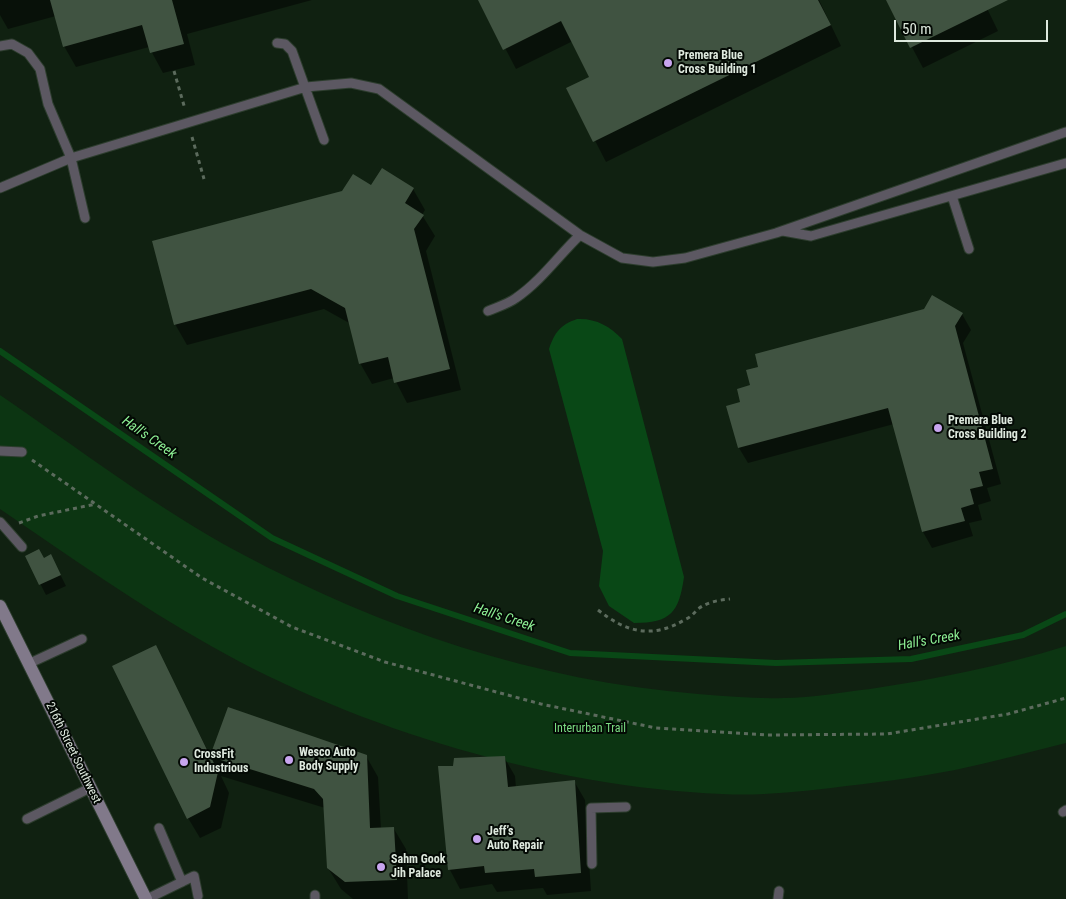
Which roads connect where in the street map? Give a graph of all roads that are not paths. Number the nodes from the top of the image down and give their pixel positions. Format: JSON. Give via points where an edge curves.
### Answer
{"nodes":[{"id":1,"x":277,"y":43,"type":"dead end"},
{"id":2,"x":0,"y":46,"type":"edge"},
{"id":3,"x":306,"y":87,"type":"junction"},
{"id":4,"x":1066,"y":132,"type":"edge"},
{"id":5,"x":324,"y":140,"type":"dead end"},
{"id":6,"x":71,"y":158,"type":"junction"},
{"id":7,"x":1066,"y":164,"type":"edge"},
{"id":8,"x":0,"y":188,"type":"edge"},
{"id":9,"x":952,"y":196,"type":"junction"},
{"id":10,"x":85,"y":218,"type":"dead end"},
{"id":11,"x":783,"y":231,"type":"junction"},
{"id":12,"x":580,"y":235,"type":"junction"},
{"id":13,"x":969,"y":249,"type":"dead end"},
{"id":14,"x":488,"y":311,"type":"dead end"},
{"id":15,"x":0,"y":451,"type":"edge"},
{"id":16,"x":22,"y":452,"type":"road end"},
{"id":17,"x":2,"y":524,"type":"edge"},
{"id":18,"x":22,"y":547,"type":"dead end"},
{"id":19,"x":0,"y":606,"type":"edge"},
{"id":20,"x":82,"y":639,"type":"dead end"},
{"id":21,"x":28,"y":664,"type":"junction"},
{"id":22,"x":90,"y":788,"type":"junction"},
{"id":23,"x":626,"y":807,"type":"dead end"},
{"id":24,"x":27,"y":819,"type":"dead end"},
{"id":25,"x":159,"y":828,"type":"dead end"},
{"id":26,"x":592,"y":864,"type":"dead end"},
{"id":27,"x":182,"y":882,"type":"junction"},
{"id":28,"x":198,"y":896,"type":"dead end"},
{"id":29,"x":146,"y":899,"type":"edge"}],
"edges":[{"from":1,"to":3,"type":"lane","via":[[285,44],[292,51]]},
{"from":2,"to":6,"type":"lane","via":[[12,44],[28,53],[40,69],[48,104]]},
{"from":3,"to":5,"type":"lane"},
{"from":3,"to":6,"type":"lane"},
{"from":3,"to":12,"type":"lane","via":[[351,82],[379,89]]},
{"from":4,"to":11,"type":"lane"},
{"from":6,"to":8,"type":"lane"},
{"from":6,"to":10,"type":"lane"},
{"from":7,"to":9,"type":"lane"},
{"from":9,"to":11,"type":"lane","via":[[812,236]]},
{"from":9,"to":13,"type":"lane"},
{"from":11,"to":12,"type":"lane","via":[[685,258],[653,262],[622,258]]},
{"from":12,"to":14,"type":"lane","via":[[537,281],[515,299]]},
{"from":15,"to":16,"type":"lane"},
{"from":17,"to":18,"type":"lane"},
{"from":19,"to":21,"type":"street","name":"216th Street Southwest"},
{"from":20,"to":21,"type":"lane"},
{"from":21,"to":22,"type":"street","name":"216th Street Southwest"},
{"from":22,"to":24,"type":"lane"},
{"from":22,"to":29,"type":"street","name":"216th Street Southwest"},
{"from":23,"to":26,"type":"lane","via":[[591,808]]},
{"from":25,"to":27,"type":"lane"},
{"from":27,"to":28,"type":"lane","via":[[194,876]]},
{"from":27,"to":29,"type":"lane"}]}
